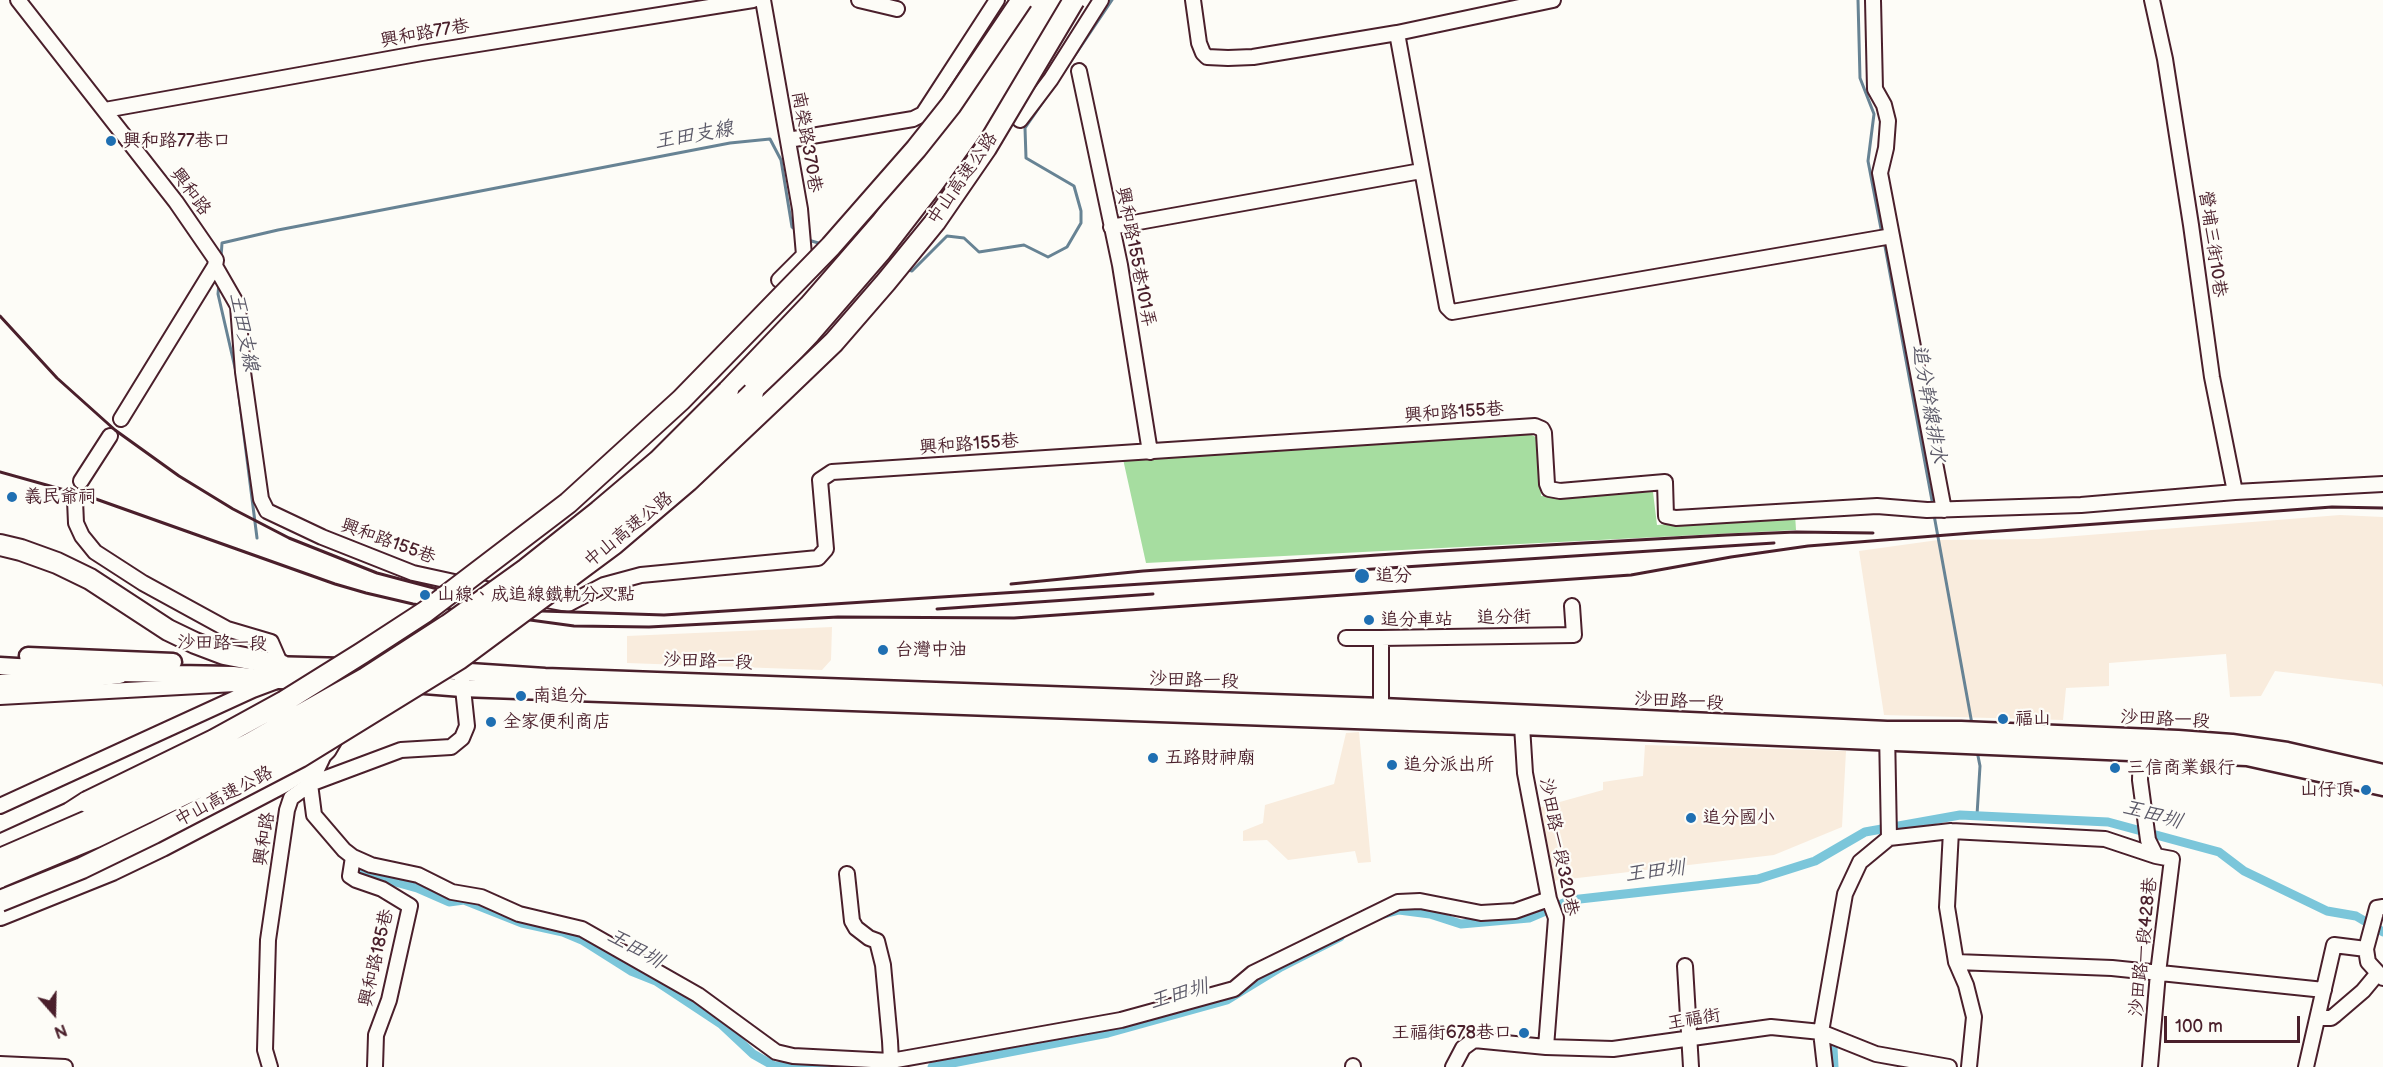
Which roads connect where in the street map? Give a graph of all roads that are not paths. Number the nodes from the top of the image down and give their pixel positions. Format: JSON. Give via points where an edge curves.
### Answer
{"nodes":[{"id":1,"x":18,"y":0,"type":"edge"},
{"id":2,"x":753,"y":0,"type":"edge"},
{"id":3,"x":763,"y":0,"type":"edge"},
{"id":4,"x":859,"y":0,"type":"edge"},
{"id":5,"x":997,"y":0,"type":"edge"},
{"id":6,"x":1022,"y":0,"type":"edge"},
{"id":7,"x":1033,"y":0,"type":"edge"},
{"id":8,"x":1054,"y":0,"type":"edge"},
{"id":9,"x":1074,"y":0,"type":"edge"},
{"id":10,"x":1101,"y":0,"type":"edge"},
{"id":11,"x":1193,"y":0,"type":"edge"},
{"id":12,"x":1550,"y":0,"type":"edge"},
{"id":13,"x":1874,"y":0,"type":"edge"},
{"id":14,"x":2152,"y":0,"type":"edge"},
{"id":15,"x":897,"y":9,"type":"dead end"},
{"id":16,"x":1397,"y":33,"type":"junction"},
{"id":17,"x":1079,"y":71,"type":"dead end"},
{"id":18,"x":105,"y":110,"type":"junction"},
{"id":19,"x":1020,"y":120,"type":"dead end"},
{"id":20,"x":788,"y":140,"type":"junction"},
{"id":21,"x":1421,"y":171,"type":"junction"},
{"id":22,"x":1111,"y":227,"type":"junction"},
{"id":23,"x":1892,"y":236,"type":"junction"},
{"id":24,"x":216,"y":266,"type":"junction"},
{"id":25,"x":779,"y":279,"type":"dead end"},
{"id":26,"x":224,"y":280,"type":"joint"},
{"id":27,"x":121,"y":419,"type":"dead end"},
{"id":28,"x":110,"y":436,"type":"dead end"},
{"id":29,"x":1150,"y":452,"type":"junction"},
{"id":30,"x":81,"y":481,"type":"dead end"},
{"id":31,"x":2383,"y":484,"type":"edge"},
{"id":32,"x":2235,"y":492,"type":"junction"},
{"id":33,"x":75,"y":500,"type":"dead end"},
{"id":34,"x":1944,"y":510,"type":"junction"},
{"id":35,"x":0,"y":545,"type":"edge"},
{"id":36,"x":1572,"y":606,"type":"dead end"},
{"id":37,"x":1346,"y":638,"type":"dead end"},
{"id":38,"x":1381,"y":638,"type":"junction"},
{"id":39,"x":0,"y":655,"type":"edge"},
{"id":40,"x":0,"y":666,"type":"edge"},
{"id":41,"x":461,"y":671,"type":"junction"},
{"id":42,"x":119,"y":673,"type":"junction"},
{"id":43,"x":280,"y":673,"type":"junction"},
{"id":44,"x":344,"y":674,"type":"junction"},
{"id":45,"x":0,"y":685,"type":"edge"},
{"id":46,"x":462,"y":688,"type":"junction"},
{"id":47,"x":0,"y":697,"type":"edge"},
{"id":48,"x":1381,"y":714,"type":"junction"},
{"id":49,"x":1522,"y":726,"type":"junction"},
{"id":50,"x":1700,"y":729,"type":"junction"},
{"id":51,"x":1887,"y":736,"type":"junction"},
{"id":52,"x":2141,"y":746,"type":"junction"},
{"id":53,"x":326,"y":749,"type":"junction"},
{"id":54,"x":2383,"y":773,"type":"edge"},
{"id":55,"x":310,"y":784,"type":"junction"},
{"id":56,"x":2383,"y":788,"type":"edge"},
{"id":57,"x":87,"y":802,"type":"junction"},
{"id":58,"x":0,"y":806,"type":"edge"},
{"id":59,"x":1952,"y":831,"type":"junction"},
{"id":60,"x":0,"y":836,"type":"edge"},
{"id":61,"x":1889,"y":838,"type":"junction"},
{"id":62,"x":0,"y":844,"type":"edge"},
{"id":63,"x":2156,"y":856,"type":"junction"},
{"id":64,"x":353,"y":857,"type":"junction"},
{"id":65,"x":0,"y":859,"type":"edge"},
{"id":66,"x":847,"y":874,"type":"dead end"},
{"id":67,"x":0,"y":877,"type":"edge"},
{"id":68,"x":1549,"y":899,"type":"junction"},
{"id":69,"x":0,"y":901,"type":"edge"},
{"id":70,"x":2383,"y":907,"type":"edge"},
{"id":71,"x":0,"y":915,"type":"edge"},
{"id":72,"x":2366,"y":949,"type":"junction"},
{"id":73,"x":1956,"y":962,"type":"junction"},
{"id":74,"x":1685,"y":966,"type":"dead end"},
{"id":75,"x":2158,"y":974,"type":"junction"},
{"id":76,"x":2380,"y":975,"type":"edge"},
{"id":77,"x":2324,"y":990,"type":"junction"},
{"id":78,"x":2319,"y":1018,"type":"junction"},
{"id":79,"x":1821,"y":1032,"type":"junction"},
{"id":80,"x":1691,"y":1039,"type":"junction"},
{"id":81,"x":1546,"y":1047,"type":"junction"},
{"id":82,"x":0,"y":1064,"type":"edge"},
{"id":83,"x":890,"y":1064,"type":"edge"},
{"id":84,"x":65,"y":1067,"type":"edge"},
{"id":85,"x":270,"y":1067,"type":"edge"},
{"id":86,"x":375,"y":1067,"type":"edge"},
{"id":87,"x":1453,"y":1067,"type":"edge"},
{"id":88,"x":1691,"y":1067,"type":"edge"},
{"id":89,"x":1825,"y":1067,"type":"edge"},
{"id":90,"x":1949,"y":1067,"type":"edge"},
{"id":91,"x":1969,"y":1067,"type":"edge"},
{"id":92,"x":2150,"y":1067,"type":"edge"},
{"id":93,"x":2306,"y":1067,"type":"edge"}],
"edges":[{"from":1,"to":18,"type":"street","name":"興和路"},
{"from":2,"to":18,"type":"street","name":"興和路77巷","via":[[422,53]]},
{"from":3,"to":20,"type":"street","name":"南榮路370巷"},
{"from":4,"to":15,"type":"street"},
{"from":5,"to":20,"type":"street","via":[[923,114],[913,119]]},
{"from":6,"to":57,"type":"highway","bridge":true,"via":[[951,105],[831,246],[681,400],[568,503],[444,598],[362,654],[214,740]]},
{"from":7,"to":65,"type":"highway","name":"中山高速公路","bridge":true,"via":[[948,135],[882,222],[728,391],[658,461],[599,511],[526,569],[366,678],[249,744],[143,797]]},
{"from":8,"to":67,"type":"highway","name":"中山高速公路","bridge":true,"via":[[982,115],[881,251],[810,333],[667,477],[493,614],[355,704],[175,800]]},
{"from":9,"to":69,"type":"highway","name":"中山高速公路","bridge":true,"via":[[986,148],[935,222],[886,282],[817,359],[688,481],[614,544],[459,659],[300,756],[134,843]]},
{"from":10,"to":19,"type":"street"},
{"from":11,"to":16,"type":"street","via":[[1199,42],[1207,57],[1254,57]]},
{"from":12,"to":16,"type":"street"},
{"from":13,"to":23,"type":"street","via":[[1875,89],[1888,121],[1880,173]]},
{"from":14,"to":32,"type":"street","name":"營埔三街10巷","via":[[2188,201],[2212,377]]},
{"from":16,"to":21,"type":"street"},
{"from":17,"to":22,"type":"street","name":"興和路155巷101弄"},
{"from":18,"to":24,"type":"street","name":"興和路","via":[[207,245]]},
{"from":20,"to":25,"type":"street","name":"南榮路370巷","via":[[804,255]]},
{"from":21,"to":22,"type":"street"},
{"from":21,"to":23,"type":"street","via":[[1447,307],[1452,312]]},
{"from":22,"to":29,"type":"street","name":"興和路155巷101弄"},
{"from":23,"to":34,"type":"street"},
{"from":24,"to":26,"type":"street","name":"興和路"},
{"from":24,"to":27,"type":"street"},
{"from":26,"to":29,"type":"street","name":"興和路155巷","via":[[238,306],[261,500],[267,511],[413,573],[477,588],[568,604],[604,585],[641,575],[818,558],[826,549],[820,480],[832,472]]},
{"from":28,"to":30,"type":"street"},
{"from":29,"to":34,"type":"street","name":"興和路155巷","via":[[1535,426],[1544,433],[1549,489],[1665,483],[1666,516],[1877,506]]},
{"from":31,"to":32,"type":"street"},
{"from":32,"to":34,"type":"street","via":[[2081,505]]},
{"from":33,"to":43,"type":"street","via":[[79,530],[95,552],[226,629],[271,642]]},
{"from":35,"to":43,"type":"highway","via":[[57,563],[90,579],[195,643]]},
{"from":36,"to":38,"type":"street","name":"追分街","via":[[1574,635]]},
{"from":37,"to":38,"type":"street"},
{"from":38,"to":48,"type":"street"},
{"from":39,"to":43,"type":"main road","name":"沙田路一段"},
{"from":40,"to":42,"type":"main road","name":"沙田路一段"},
{"from":41,"to":44,"type":"main road","name":"沙田路一段"},
{"from":41,"to":46,"type":"street","name":"興和路"},
{"from":41,"to":48,"type":"main road","name":"沙田路一段"},
{"from":42,"to":43,"type":"main road","name":"沙田路一段"},
{"from":42,"to":45,"type":"highway"},
{"from":43,"to":44,"type":"main road","name":"沙田路一段"},
{"from":43,"to":47,"type":"street","name":"沙田路一段"},
{"from":43,"to":58,"type":"street","via":[[243,694]]},
{"from":44,"to":46,"type":"main road","name":"沙田路一段","via":[[378,682]]},
{"from":44,"to":53,"type":"highway","via":[[338,724]]},
{"from":46,"to":48,"type":"main road","name":"沙田路一段"},
{"from":46,"to":55,"type":"street","name":"興和路","via":[[467,726],[462,738],[451,747],[401,750]]},
{"from":48,"to":49,"type":"main road","name":"沙田路一段"},
{"from":48,"to":50,"type":"main road","name":"沙田路一段"},
{"from":49,"to":50,"type":"main road","name":"沙田路一段"},
{"from":49,"to":68,"type":"street","name":"沙田路一段320巷","via":[[1525,773]]},
{"from":50,"to":51,"type":"main road","name":"沙田路一段"},
{"from":51,"to":52,"type":"main road","name":"沙田路一段","via":[[1961,730]]},
{"from":51,"to":61,"type":"street"},
{"from":52,"to":54,"type":"main road","name":"沙田路一段","via":[[2232,743]]},
{"from":52,"to":56,"type":"main road","name":"沙田路一段","via":[[2247,757]]},
{"from":52,"to":63,"type":"street","name":"沙田路一段428巷","via":[[2140,780],[2148,840]]},
{"from":53,"to":55,"type":"street"},
{"from":53,"to":71,"type":"highway","via":[[285,782],[162,846]]},
{"from":55,"to":64,"type":"street","name":"興和路185巷","via":[[314,815]]},
{"from":55,"to":85,"type":"street","name":"興和路","via":[[291,798],[268,940],[265,1050]]},
{"from":57,"to":60,"type":"highway"},
{"from":57,"to":62,"type":"highway"},
{"from":59,"to":61,"type":"street"},
{"from":59,"to":63,"type":"street","via":[[2105,839]]},
{"from":59,"to":73,"type":"street","via":[[1947,907]]},
{"from":61,"to":79,"type":"street","via":[[1860,862],[1845,894]]},
{"from":63,"to":75,"type":"street","name":"沙田路一段428巷","via":[[2172,859]]},
{"from":64,"to":83,"type":"street","name":"興和路185巷","via":[[418,875],[452,892],[481,897],[519,914],[582,929],[698,995],[776,1052]]},
{"from":64,"to":86,"type":"street","name":"興和路185巷","via":[[350,876],[410,906],[376,1035]]},
{"from":66,"to":83,"type":"street","via":[[852,921],[877,941],[883,965]]},
{"from":68,"to":81,"type":"street","name":"沙田路一段320巷","via":[[1556,918]]},
{"from":68,"to":83,"type":"street","name":"興和路185巷","via":[[1515,911],[1481,913],[1420,901],[1398,902],[1253,973],[1234,989],[1121,1020]]},
{"from":70,"to":72,"type":"street","via":[[2378,909]]},
{"from":72,"to":76,"type":"street","via":[[2366,958]]},
{"from":72,"to":77,"type":"street","via":[[2334,945]]},
{"from":73,"to":75,"type":"street","via":[[2112,968]]},
{"from":73,"to":91,"type":"street","via":[[1974,1017]]},
{"from":74,"to":80,"type":"street"},
{"from":75,"to":77,"type":"street"},
{"from":75,"to":92,"type":"street","name":"沙田路一段428巷"},
{"from":76,"to":78,"type":"street","via":[[2331,1018]]},
{"from":77,"to":78,"type":"street"},
{"from":78,"to":93,"type":"street"},
{"from":79,"to":80,"type":"street","name":"王福街","via":[[1771,1027]]},
{"from":79,"to":89,"type":"street"},
{"from":79,"to":90,"type":"street","name":"王福街","via":[[1876,1054]]},
{"from":80,"to":81,"type":"street","name":"王福街","via":[[1613,1049]]},
{"from":80,"to":88,"type":"street"},
{"from":81,"to":87,"type":"street","name":"王福街","via":[[1474,1040],[1463,1048]]},
{"from":82,"to":84,"type":"street"}]}
